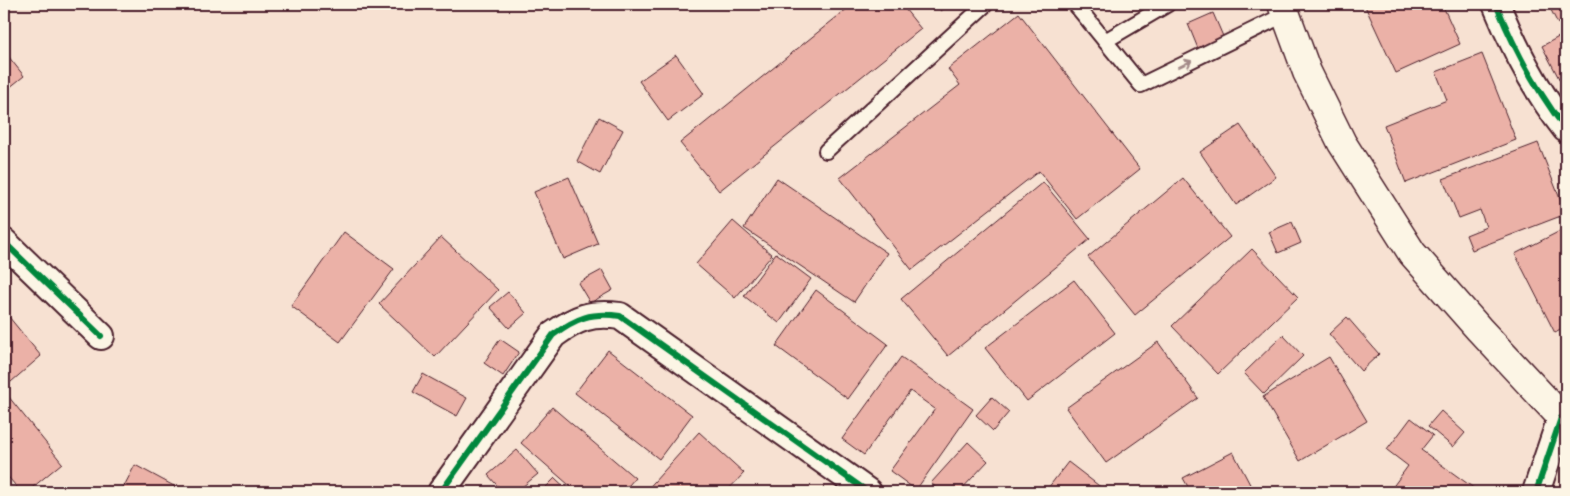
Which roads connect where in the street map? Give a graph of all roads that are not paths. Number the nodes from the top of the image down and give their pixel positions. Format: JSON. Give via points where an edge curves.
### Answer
{"nodes":[{"id":1,"x":986,"y":4,"type":"edge"},
{"id":2,"x":1075,"y":4,"type":"edge"},
{"id":3,"x":1168,"y":4,"type":"edge"},
{"id":4,"x":1496,"y":4,"type":"edge"},
{"id":5,"x":1284,"y":9,"type":"edge"},
{"id":6,"x":1105,"y":41,"type":"junction"},
{"id":7,"x":1566,"y":129,"type":"edge"},
{"id":8,"x":826,"y":151,"type":"dead end"},
{"id":9,"x":4,"y":242,"type":"edge"},
{"id":10,"x":101,"y":336,"type":"dead end"},
{"id":11,"x":1564,"y":420,"type":"edge"},
{"id":12,"x":441,"y":492,"type":"edge"},
{"id":13,"x":868,"y":492,"type":"edge"},
{"id":14,"x":1536,"y":492,"type":"edge"}],
"edges":[{"from":1,"to":8,"type":"lane"},
{"from":2,"to":6,"type":"lane"},
{"from":3,"to":6,"type":"lane"},
{"from":4,"to":7,"type":"street","via":[[1548,106]]},
{"from":6,"to":5,"type":"lane","one_way":true,"via":[[1141,85]]},
{"from":5,"to":11,"type":"main road","via":[[1307,72],[1342,142],[1412,253]]},
{"from":9,"to":10,"type":"street"},
{"from":11,"to":14,"type":"street"},
{"from":12,"to":13,"type":"street","via":[[553,335],[569,323],[604,314],[620,316]]}]}
